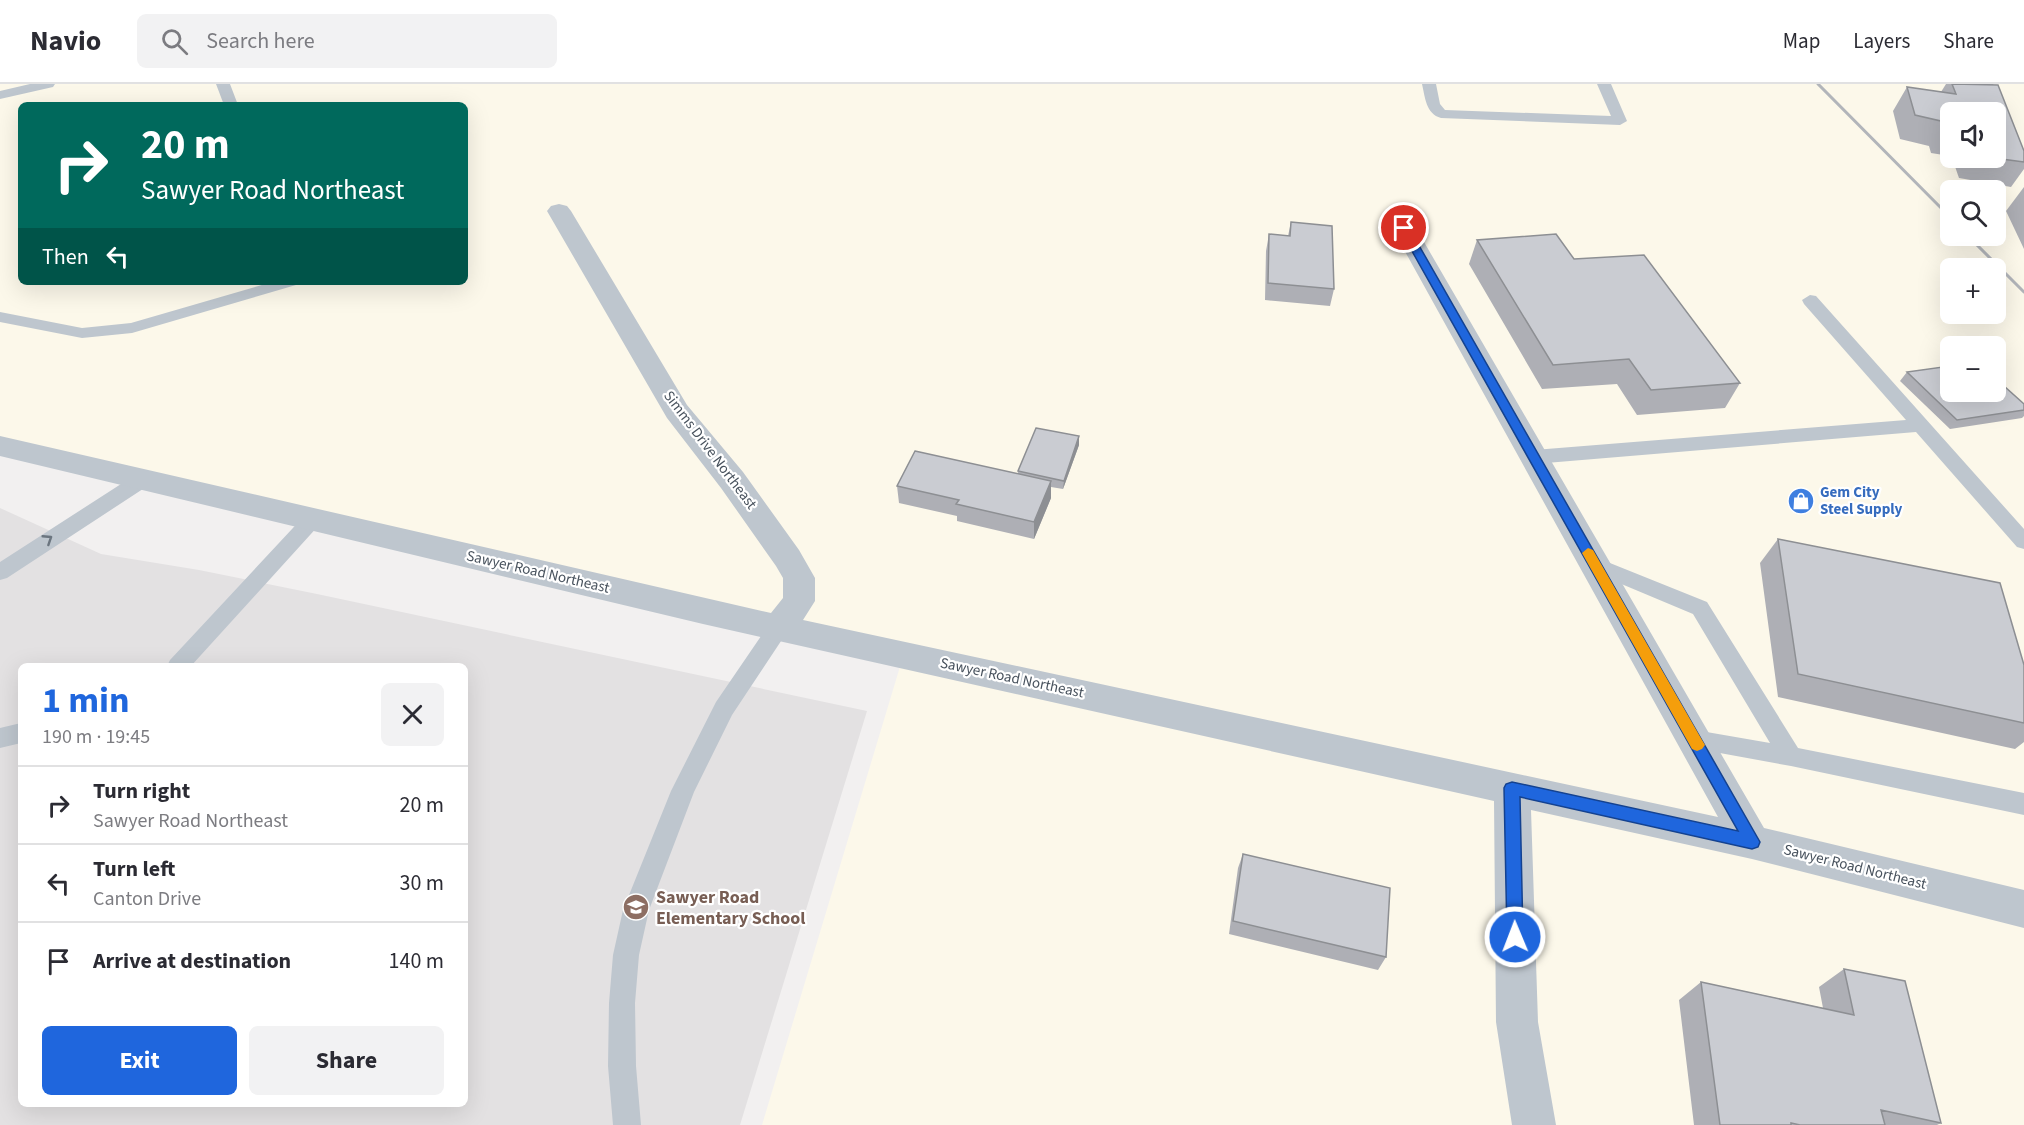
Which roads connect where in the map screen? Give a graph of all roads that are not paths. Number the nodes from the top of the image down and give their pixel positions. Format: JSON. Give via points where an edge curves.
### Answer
{"nodes":[{"id":1,"x":48,"y":84,"type":"edge"},
{"id":2,"x":223,"y":84,"type":"edge"},
{"id":3,"x":1429,"y":84,"type":"edge"},
{"id":4,"x":1604,"y":84,"type":"edge"},
{"id":5,"x":0,"y":95,"type":"edge"},
{"id":6,"x":230,"y":102,"type":"edge"},
{"id":7,"x":559,"y":211,"type":"dead end"},
{"id":8,"x":1404,"y":228,"type":"dead end"},
{"id":9,"x":280,"y":285,"type":"edge"},
{"id":10,"x":1810,"y":300,"type":"dead end"},
{"id":11,"x":0,"y":317,"type":"edge"},
{"id":12,"x":1921,"y":425,"type":"junction"},
{"id":13,"x":0,"y":446,"type":"edge"},
{"id":14,"x":1534,"y":458,"type":"junction"},
{"id":15,"x":142,"y":480,"type":"junction"},
{"id":16,"x":313,"y":519,"type":"junction"},
{"id":17,"x":2024,"y":542,"type":"edge"},
{"id":18,"x":1595,"y":565,"type":"junction"},
{"id":19,"x":0,"y":572,"type":"edge"},
{"id":20,"x":780,"y":626,"type":"junction"},
{"id":21,"x":181,"y":663,"type":"edge"},
{"id":22,"x":18,"y":734,"type":"edge"},
{"id":23,"x":0,"y":738,"type":"edge"},
{"id":24,"x":1695,"y":740,"type":"junction"},
{"id":25,"x":1791,"y":756,"type":"junction"},
{"id":26,"x":1512,"y":788,"type":"junction"},
{"id":27,"x":2024,"y":804,"type":"edge"},
{"id":28,"x":1752,"y":842,"type":"junction"},
{"id":29,"x":2024,"y":909,"type":"edge"},
{"id":30,"x":627,"y":1125,"type":"edge"},
{"id":31,"x":1534,"y":1125,"type":"edge"}],
"edges":[{"from":1,"to":5,"type":"lane"},
{"from":2,"to":6,"type":"lane"},
{"from":3,"to":4,"type":"lane","via":[[1432,105],[1441,114],[1620,121]]},
{"from":7,"to":20,"type":"street","name":"Simms Drive Northeast","via":[[677,411],[732,480],[799,578],[799,602]]},
{"from":8,"to":14,"type":"street"},
{"from":9,"to":11,"type":"lane","via":[[132,328],[82,333]]},
{"from":10,"to":12,"type":"lane"},
{"from":12,"to":14,"type":"lane"},
{"from":12,"to":17,"type":"lane"},
{"from":13,"to":15,"type":"street","name":"Sawyer Road Northeast"},
{"from":14,"to":18,"type":"street"},
{"from":15,"to":16,"type":"street","name":"Sawyer Road Northeast"},
{"from":19,"to":15,"type":"lane","one_way":true},
{"from":16,"to":20,"type":"street","name":"Sawyer Road Northeast"},
{"from":16,"to":21,"type":"lane"},
{"from":18,"to":24,"type":"street"},
{"from":18,"to":25,"type":"lane","via":[[1700,608]]},
{"from":20,"to":26,"type":"street","name":"Sawyer Road Northeast"},
{"from":20,"to":30,"type":"lane","via":[[724,709],[683,791],[636,910],[626,955],[622,1003]]},
{"from":22,"to":23,"type":"lane"},
{"from":24,"to":25,"type":"lane"},
{"from":24,"to":28,"type":"street"},
{"from":25,"to":27,"type":"lane"},
{"from":26,"to":28,"type":"street","name":"Sawyer Road Northeast"},
{"from":26,"to":31,"type":"street","via":[[1517,1022]]},
{"from":28,"to":29,"type":"street","name":"Sawyer Road Northeast"}]}
